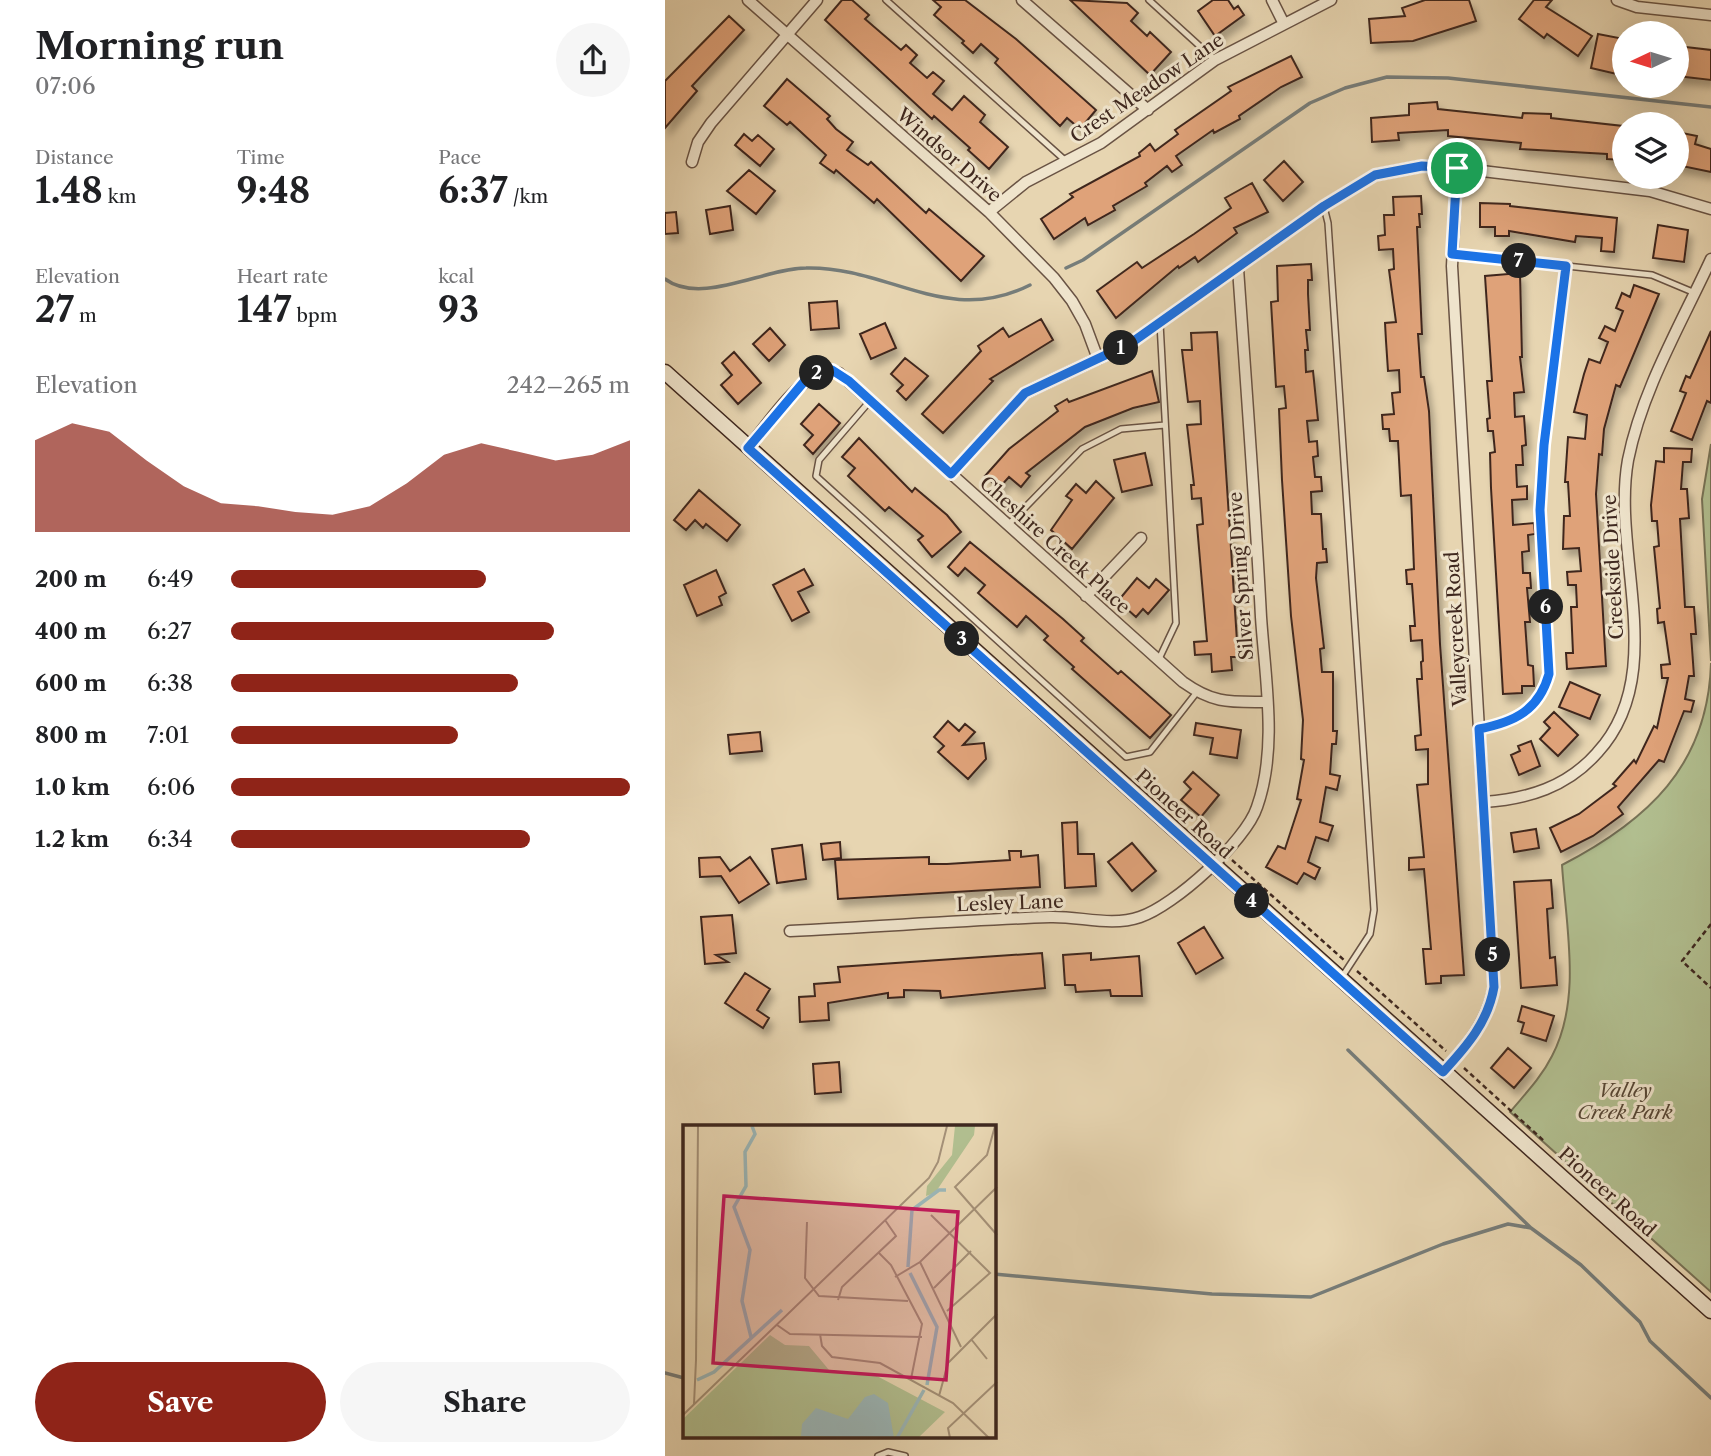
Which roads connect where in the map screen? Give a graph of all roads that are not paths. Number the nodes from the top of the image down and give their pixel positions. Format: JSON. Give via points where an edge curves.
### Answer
{"nodes":[{"id":1,"x":748,"y":0,"type":"edge"},
{"id":2,"x":817,"y":0,"type":"edge"},
{"id":3,"x":886,"y":0,"type":"edge"},
{"id":4,"x":1022,"y":0,"type":"edge"},
{"id":5,"x":1149,"y":0,"type":"edge"},
{"id":6,"x":1272,"y":0,"type":"edge"},
{"id":7,"x":1331,"y":0,"type":"edge"},
{"id":8,"x":1617,"y":0,"type":"edge"},
{"id":9,"x":1315,"y":4,"type":"edge"},
{"id":10,"x":1711,"y":15,"type":"edge"},
{"id":11,"x":1283,"y":22,"type":"junction"},
{"id":12,"x":786,"y":36,"type":"junction"},
{"id":13,"x":1215,"y":60,"type":"junction"},
{"id":14,"x":1148,"y":110,"type":"junction"},
{"id":15,"x":692,"y":162,"type":"dead end"},
{"id":16,"x":1067,"y":162,"type":"junction"},
{"id":17,"x":1457,"y":168,"type":"junction"},
{"id":18,"x":1324,"y":206,"type":"junction"},
{"id":19,"x":1711,"y":209,"type":"edge"},
{"id":20,"x":989,"y":212,"type":"junction"},
{"id":21,"x":1452,"y":254,"type":"junction"},
{"id":22,"x":1711,"y":259,"type":"edge"},
{"id":23,"x":1566,"y":266,"type":"junction"},
{"id":24,"x":1238,"y":268,"type":"junction"},
{"id":25,"x":1695,"y":293,"type":"junction"},
{"id":26,"x":1160,"y":323,"type":"junction"},
{"id":27,"x":1098,"y":359,"type":"junction"},
{"id":28,"x":665,"y":372,"type":"edge"},
{"id":29,"x":870,"y":400,"type":"junction"},
{"id":30,"x":1165,"y":425,"type":"junction"},
{"id":31,"x":748,"y":448,"type":"junction"},
{"id":32,"x":951,"y":474,"type":"junction"},
{"id":33,"x":1007,"y":525,"type":"junction"},
{"id":34,"x":1141,"y":538,"type":"dead end"},
{"id":35,"x":1086,"y":596,"type":"junction"},
{"id":36,"x":1159,"y":661,"type":"junction"},
{"id":37,"x":1197,"y":692,"type":"junction"},
{"id":38,"x":1266,"y":702,"type":"junction"},
{"id":39,"x":1479,"y":729,"type":"junction"},
{"id":40,"x":1484,"y":802,"type":"junction"},
{"id":41,"x":1211,"y":864,"type":"junction"},
{"id":42,"x":790,"y":932,"type":"dead end"},
{"id":43,"x":1340,"y":980,"type":"junction"},
{"id":44,"x":1443,"y":1072,"type":"junction"},
{"id":45,"x":1711,"y":1311,"type":"edge"},
{"id":46,"x":878,"y":1456,"type":"edge"},
{"id":47,"x":905,"y":1456,"type":"edge"}],
"edges":[{"from":1,"to":12,"type":"street","name":"Windsor Drive"},
{"from":2,"to":12,"type":"street"},
{"from":3,"to":16,"type":"lane"},
{"from":4,"to":14,"type":"street"},
{"from":5,"to":13,"type":"lane"},
{"from":6,"to":11,"type":"street"},
{"from":7,"to":9,"type":"street","name":"Crest Meadow Lane"},
{"from":8,"to":10,"type":"street","via":[[1637,7]]},
{"from":9,"to":11,"type":"street","name":"Crest Meadow Lane"},
{"from":11,"to":13,"type":"street","name":"Crest Meadow Lane"},
{"from":12,"to":15,"type":"street","via":[[711,122]]},
{"from":12,"to":20,"type":"street","name":"Windsor Drive"},
{"from":13,"to":14,"type":"street","name":"Crest Meadow Lane"},
{"from":14,"to":16,"type":"street","name":"Crest Meadow Lane"},
{"from":16,"to":20,"type":"street","name":"Crest Meadow Lane","via":[[1026,182]]},
{"from":17,"to":18,"type":"street","via":[[1422,166],[1375,175]]},
{"from":17,"to":19,"type":"street","via":[[1650,191]]},
{"from":17,"to":21,"type":"street","name":"Valleycreek Road"},
{"from":18,"to":24,"type":"street"},
{"from":18,"to":43,"type":"lane","via":[[1374,910],[1370,934]]},
{"from":20,"to":27,"type":"street","name":"Windsor Drive","via":[[1072,300]]},
{"from":21,"to":23,"type":"lane"},
{"from":21,"to":39,"type":"street","name":"Valleycreek Road"},
{"from":22,"to":25,"type":"street","name":"Creekside Drive"},
{"from":23,"to":25,"type":"lane","via":[[1652,275]]},
{"from":23,"to":39,"type":"lane","via":[[1540,510],[1549,674],[1544,691],[1524,715]]},
{"from":24,"to":26,"type":"street"},
{"from":24,"to":38,"type":"street","name":"Silver Spring Drive"},
{"from":25,"to":40,"type":"street","name":"Creekside Drive","via":[[1639,417],[1628,462],[1625,498],[1635,661],[1622,717],[1588,764],[1558,785],[1519,799]]},
{"from":26,"to":27,"type":"street"},
{"from":26,"to":30,"type":"lane"},
{"from":27,"to":32,"type":"street","via":[[1025,393]]},
{"from":28,"to":31,"type":"main road","name":"Pioneer Road"},
{"from":29,"to":31,"type":"street","name":"Cheshire Creek Place","via":[[839,373],[815,373]]},
{"from":29,"to":32,"type":"street","name":"Cheshire Creek Place"},
{"from":29,"to":37,"type":"lane","via":[[819,460],[816,476],[1126,757],[1150,752]]},
{"from":30,"to":33,"type":"lane","via":[[1121,429],[1083,449]]},
{"from":30,"to":36,"type":"lane","via":[[1176,623]]},
{"from":31,"to":41,"type":"main road","name":"Pioneer Road"},
{"from":32,"to":33,"type":"street","name":"Cheshire Creek Place"},
{"from":33,"to":35,"type":"street","name":"Cheshire Creek Place"},
{"from":34,"to":35,"type":"street"},
{"from":35,"to":36,"type":"street","name":"Cheshire Creek Place"},
{"from":36,"to":37,"type":"street","name":"Cheshire Creek Place"},
{"from":37,"to":38,"type":"street","name":"Cheshire Creek Place","via":[[1221,702]]},
{"from":38,"to":41,"type":"street","name":"Silver Spring Drive","via":[[1267,759],[1257,809],[1232,848]]},
{"from":39,"to":40,"type":"street","name":"Valleycreek Road"},
{"from":40,"to":44,"type":"street","name":"Valleycreek Road","via":[[1494,987],[1490,1010]]},
{"from":41,"to":42,"type":"street","name":"Lesley Lane","via":[[1164,906],[1138,918],[1112,921],[1054,916]]},
{"from":41,"to":43,"type":"main road","name":"Pioneer Road"},
{"from":43,"to":44,"type":"main road","name":"Pioneer Road"},
{"from":44,"to":45,"type":"main road","name":"Pioneer Road"},
{"from":46,"to":47,"type":"lane","via":[[888,1452]]}]}
